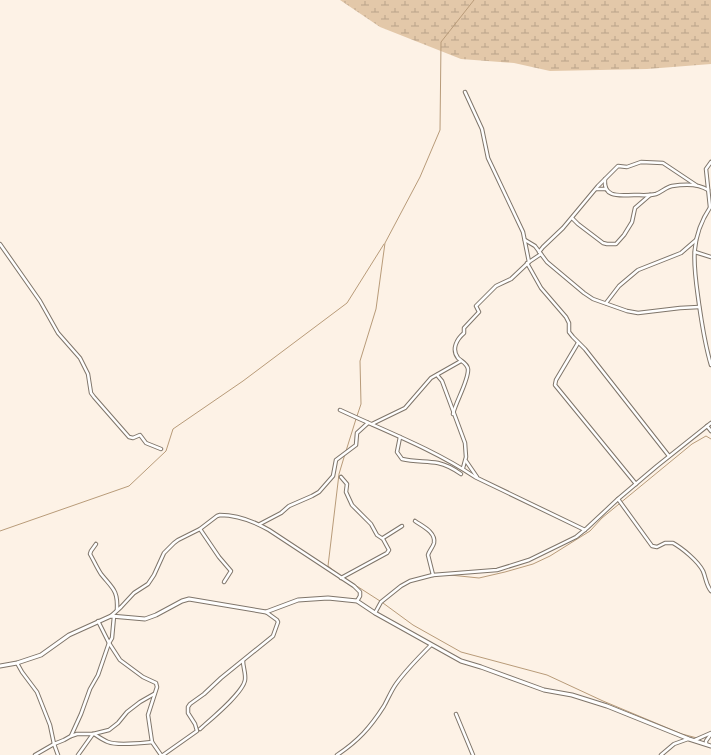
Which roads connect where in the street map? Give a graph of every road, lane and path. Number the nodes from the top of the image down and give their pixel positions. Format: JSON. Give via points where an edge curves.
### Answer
{"nodes":[{"id":1,"x":465,"y":92,"type":"dead end"},
{"id":2,"x":711,"y":162,"type":"edge"},
{"id":3,"x":605,"y":179,"type":"junction"},
{"id":4,"x":696,"y":185,"type":"junction"},
{"id":5,"x":596,"y":188,"type":"junction"},
{"id":6,"x":607,"y":189,"type":"junction"},
{"id":7,"x":708,"y":190,"type":"junction"},
{"id":8,"x":650,"y":195,"type":"junction"},
{"id":9,"x":711,"y":207,"type":"edge"},
{"id":10,"x":572,"y":218,"type":"junction"},
{"id":11,"x":696,"y":239,"type":"junction"},
{"id":12,"x":525,"y":240,"type":"junction"},
{"id":13,"x":0,"y":244,"type":"edge"},
{"id":14,"x":694,"y":252,"type":"junction"},
{"id":15,"x":540,"y":253,"type":"junction"},
{"id":16,"x":711,"y":257,"type":"edge"},
{"id":17,"x":528,"y":262,"type":"junction"},
{"id":18,"x":606,"y":303,"type":"junction"},
{"id":19,"x":699,"y":306,"type":"junction"},
{"id":20,"x":578,"y":344,"type":"junction"},
{"id":21,"x":461,"y":360,"type":"junction"},
{"id":22,"x":711,"y":365,"type":"edge"},
{"id":23,"x":437,"y":375,"type":"junction"},
{"id":24,"x":340,"y":410,"type":"dead end"},
{"id":25,"x":453,"y":414,"type":"junction"},
{"id":26,"x":368,"y":423,"type":"junction"},
{"id":27,"x":711,"y":423,"type":"edge"},
{"id":28,"x":372,"y":425,"type":"junction"},
{"id":29,"x":707,"y":426,"type":"junction"},
{"id":30,"x":711,"y":431,"type":"edge"},
{"id":31,"x":400,"y":437,"type":"junction"},
{"id":32,"x":161,"y":449,"type":"dead end"},
{"id":33,"x":669,"y":456,"type":"junction"},
{"id":34,"x":466,"y":460,"type":"junction"},
{"id":35,"x":463,"y":468,"type":"junction"},
{"id":36,"x":462,"y":474,"type":"dead end"},
{"id":37,"x":341,"y":476,"type":"dead end"},
{"id":38,"x":478,"y":479,"type":"junction"},
{"id":39,"x":636,"y":484,"type":"junction"},
{"id":40,"x":618,"y":499,"type":"junction"},
{"id":41,"x":415,"y":521,"type":"dead end"},
{"id":42,"x":259,"y":524,"type":"junction"},
{"id":43,"x":402,"y":526,"type":"dead end"},
{"id":44,"x":200,"y":529,"type":"junction"},
{"id":45,"x":585,"y":530,"type":"junction"},
{"id":46,"x":383,"y":538,"type":"junction"},
{"id":47,"x":96,"y":544,"type":"dead end"},
{"id":48,"x":433,"y":575,"type":"junction"},
{"id":49,"x":341,"y":578,"type":"junction"},
{"id":50,"x":224,"y":582,"type":"dead end"},
{"id":51,"x":711,"y":591,"type":"edge"},
{"id":52,"x":357,"y":601,"type":"junction"},
{"id":53,"x":117,"y":610,"type":"junction"},
{"id":54,"x":266,"y":612,"type":"junction"},
{"id":55,"x":375,"y":613,"type":"junction"},
{"id":56,"x":112,"y":615,"type":"junction"},
{"id":57,"x":98,"y":621,"type":"junction"},
{"id":58,"x":108,"y":643,"type":"junction"},
{"id":59,"x":431,"y":645,"type":"junction"},
{"id":60,"x":242,"y":661,"type":"junction"},
{"id":61,"x":17,"y":663,"type":"junction"},
{"id":62,"x":0,"y":666,"type":"edge"},
{"id":63,"x":155,"y":694,"type":"junction"},
{"id":64,"x":456,"y":714,"type":"dead end"},
{"id":65,"x":200,"y":729,"type":"dead end"},
{"id":66,"x":93,"y":734,"type":"junction"},
{"id":67,"x":711,"y":734,"type":"edge"},
{"id":68,"x":70,"y":736,"type":"junction"},
{"id":69,"x":689,"y":738,"type":"junction"},
{"id":70,"x":695,"y":740,"type":"junction"},
{"id":71,"x":152,"y":742,"type":"junction"},
{"id":72,"x":54,"y":744,"type":"junction"},
{"id":73,"x":706,"y":744,"type":"junction"},
{"id":74,"x":711,"y":746,"type":"edge"},
{"id":75,"x":35,"y":755,"type":"edge"},
{"id":76,"x":58,"y":755,"type":"edge"},
{"id":77,"x":78,"y":755,"type":"edge"},
{"id":78,"x":162,"y":755,"type":"edge"},
{"id":79,"x":337,"y":755,"type":"edge"},
{"id":80,"x":472,"y":755,"type":"edge"},
{"id":81,"x":661,"y":755,"type":"edge"}],
"edges":[{"from":1,"to":12,"type":"street","via":[[482,129],[488,158],[524,232]]},
{"from":2,"to":7,"type":"street","via":[[706,168]]},
{"from":3,"to":4,"type":"street","via":[[618,166],[658,162]]},
{"from":3,"to":5,"type":"street"},
{"from":3,"to":6,"type":"street"},
{"from":4,"to":7,"type":"street"},
{"from":4,"to":8,"type":"street","via":[[671,186],[658,194]]},
{"from":5,"to":6,"type":"street"},
{"from":5,"to":10,"type":"street"},
{"from":6,"to":8,"type":"street","via":[[616,195]]},
{"from":7,"to":9,"type":"street"},
{"from":8,"to":10,"type":"street","via":[[635,208],[632,222],[616,244],[603,243]]},
{"from":9,"to":11,"type":"street"},
{"from":10,"to":15,"type":"street","via":[[543,246]]},
{"from":11,"to":14,"type":"street"},
{"from":11,"to":18,"type":"street","via":[[681,253],[638,270],[619,286]]},
{"from":12,"to":15,"type":"street"},
{"from":12,"to":17,"type":"street"},
{"from":13,"to":32,"type":"street","via":[[40,301],[58,333],[80,358],[88,374],[94,397],[126,434],[133,438],[140,435],[146,443]]},
{"from":14,"to":16,"type":"street"},
{"from":14,"to":19,"type":"street"},
{"from":15,"to":17,"type":"street"},
{"from":15,"to":18,"type":"street","via":[[584,293]]},
{"from":17,"to":20,"type":"street","via":[[541,288],[566,317],[569,332]]},
{"from":17,"to":21,"type":"street","via":[[511,279],[496,286],[476,306],[479,312],[464,328],[464,333],[456,343],[456,356]]},
{"from":18,"to":19,"type":"street","via":[[638,313]]},
{"from":19,"to":22,"type":"street"},
{"from":20,"to":33,"type":"street","via":[[592,358]]},
{"from":20,"to":39,"type":"street","via":[[555,385]]},
{"from":21,"to":23,"type":"street"},
{"from":21,"to":25,"type":"street","via":[[467,366],[468,376]]},
{"from":23,"to":25,"type":"street","via":[[442,381]]},
{"from":23,"to":28,"type":"street","via":[[404,408]]},
{"from":24,"to":26,"type":"street"},
{"from":25,"to":34,"type":"street","via":[[465,443]]},
{"from":26,"to":28,"type":"street"},
{"from":26,"to":42,"type":"street","via":[[357,433],[356,445],[336,460],[333,476],[322,489]]},
{"from":27,"to":29,"type":"street"},
{"from":28,"to":31,"type":"street"},
{"from":29,"to":30,"type":"street"},
{"from":29,"to":33,"type":"street"},
{"from":31,"to":35,"type":"street"},
{"from":31,"to":36,"type":"street","via":[[397,452],[402,459],[446,465]]},
{"from":33,"to":39,"type":"street"},
{"from":34,"to":35,"type":"street"},
{"from":34,"to":38,"type":"street"},
{"from":35,"to":38,"type":"street"},
{"from":37,"to":46,"type":"street","via":[[347,484],[347,494],[352,505],[366,517],[377,535]]},
{"from":38,"to":45,"type":"street"},
{"from":39,"to":40,"type":"street"},
{"from":40,"to":45,"type":"street"},
{"from":40,"to":51,"type":"street","via":[[652,546],[657,548],[665,543],[673,543],[694,560],[702,570]]},
{"from":41,"to":48,"type":"street","via":[[433,537],[434,543],[428,555]]},
{"from":42,"to":44,"type":"street","via":[[220,515]]},
{"from":42,"to":49,"type":"street"},
{"from":43,"to":46,"type":"street"},
{"from":44,"to":50,"type":"street","via":[[231,571]]},
{"from":44,"to":53,"type":"street","via":[[174,543],[162,556],[151,580]]},
{"from":45,"to":48,"type":"street","via":[[553,549],[508,567]]},
{"from":46,"to":49,"type":"street","via":[[388,552]]},
{"from":47,"to":53,"type":"street","via":[[90,554],[116,594]]},
{"from":48,"to":55,"type":"street","via":[[401,586],[381,602]]},
{"from":49,"to":52,"type":"street","via":[[360,592]]},
{"from":52,"to":54,"type":"street","via":[[328,598],[298,600]]},
{"from":52,"to":55,"type":"street"},
{"from":53,"to":56,"type":"street"},
{"from":54,"to":56,"type":"street","via":[[189,599],[145,619]]},
{"from":54,"to":60,"type":"street","via":[[278,622],[274,635]]},
{"from":55,"to":59,"type":"street"},
{"from":56,"to":57,"type":"street"},
{"from":56,"to":58,"type":"street","via":[[112,638]]},
{"from":57,"to":58,"type":"street"},
{"from":57,"to":61,"type":"street","via":[[70,635],[41,655]]},
{"from":58,"to":63,"type":"street","via":[[123,663],[156,683]]},
{"from":58,"to":68,"type":"street","via":[[98,675]]},
{"from":59,"to":69,"type":"street","via":[[461,661],[544,690],[572,695],[607,706]]},
{"from":59,"to":79,"type":"street","via":[[395,685],[385,705],[367,730],[351,746]]},
{"from":60,"to":65,"type":"street","via":[[245,678],[243,685]]},
{"from":60,"to":78,"type":"street","via":[[190,704],[188,713],[197,730]]},
{"from":61,"to":62,"type":"street"},
{"from":61,"to":72,"type":"street","via":[[37,692],[50,725]]},
{"from":63,"to":66,"type":"street","via":[[132,708],[114,726]]},
{"from":63,"to":71,"type":"street","via":[[148,715]]},
{"from":64,"to":80,"type":"street"},
{"from":66,"to":68,"type":"street"},
{"from":66,"to":71,"type":"street","via":[[111,743]]},
{"from":66,"to":77,"type":"street"},
{"from":67,"to":70,"type":"street"},
{"from":67,"to":73,"type":"street"},
{"from":68,"to":72,"type":"street"},
{"from":69,"to":70,"type":"street"},
{"from":69,"to":81,"type":"street","via":[[674,744]]},
{"from":70,"to":73,"type":"street"},
{"from":71,"to":78,"type":"street"},
{"from":72,"to":75,"type":"street"},
{"from":72,"to":76,"type":"street"},
{"from":73,"to":74,"type":"street"}]}
